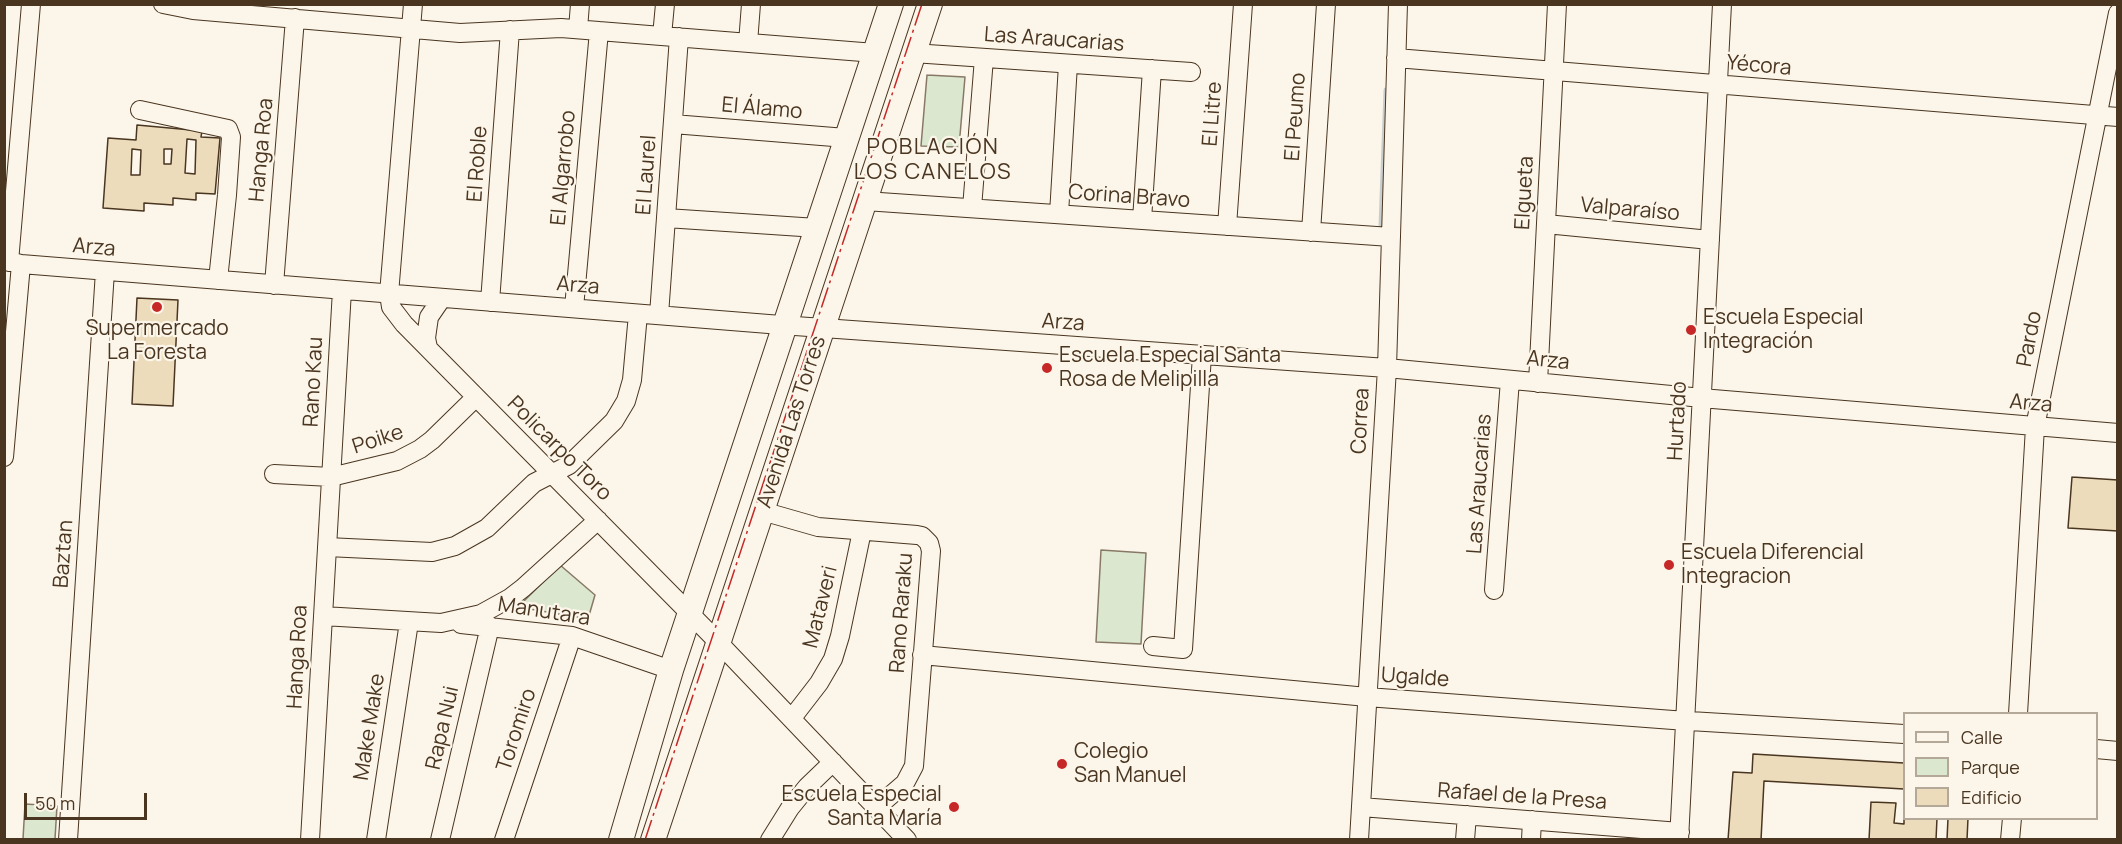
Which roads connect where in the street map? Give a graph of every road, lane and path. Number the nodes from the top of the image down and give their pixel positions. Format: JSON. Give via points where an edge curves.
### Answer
{"nodes":[{"id":1,"x":31,"y":4,"type":"edge"},
{"id":2,"x":163,"y":4,"type":"edge"},
{"id":3,"x":414,"y":4,"type":"edge"},
{"id":4,"x":580,"y":4,"type":"edge"},
{"id":5,"x":665,"y":4,"type":"edge"},
{"id":6,"x":751,"y":4,"type":"edge"},
{"id":7,"x":891,"y":4,"type":"edge"},
{"id":8,"x":930,"y":4,"type":"edge"},
{"id":9,"x":1243,"y":4,"type":"edge"},
{"id":10,"x":1326,"y":4,"type":"edge"},
{"id":11,"x":1398,"y":4,"type":"edge"},
{"id":12,"x":1557,"y":4,"type":"edge"},
{"id":13,"x":1722,"y":4,"type":"edge"},
{"id":14,"x":2118,"y":13,"type":"edge"},
{"id":15,"x":295,"y":18,"type":"junction"},
{"id":16,"x":411,"y":28,"type":"junction"},
{"id":17,"x":578,"y":29,"type":"junction"},
{"id":18,"x":510,"y":30,"type":"junction"},
{"id":19,"x":598,"y":31,"type":"junction"},
{"id":20,"x":671,"y":37,"type":"junction"},
{"id":21,"x":748,"y":43,"type":"junction"},
{"id":22,"x":874,"y":53,"type":"junction"},
{"id":23,"x":914,"y":53,"type":"junction"},
{"id":24,"x":984,"y":58,"type":"junction"},
{"id":25,"x":1396,"y":58,"type":"junction"},
{"id":26,"x":1068,"y":64,"type":"junction"},
{"id":27,"x":1152,"y":69,"type":"junction"},
{"id":28,"x":1554,"y":71,"type":"junction"},
{"id":29,"x":1191,"y":72,"type":"dead end"},
{"id":30,"x":1718,"y":85,"type":"junction"},
{"id":31,"x":140,"y":110,"type":"dead end"},
{"id":32,"x":2097,"y":115,"type":"junction"},
{"id":33,"x":2118,"y":117,"type":"edge"},
{"id":34,"x":673,"y":124,"type":"junction"},
{"id":35,"x":846,"y":138,"type":"junction"},
{"id":36,"x":865,"y":201,"type":"junction"},
{"id":37,"x":972,"y":208,"type":"junction"},
{"id":38,"x":1059,"y":214,"type":"junction"},
{"id":39,"x":666,"y":218,"type":"junction"},
{"id":40,"x":1142,"y":220,"type":"junction"},
{"id":41,"x":1546,"y":224,"type":"junction"},
{"id":42,"x":1227,"y":226,"type":"junction"},
{"id":43,"x":817,"y":228,"type":"junction"},
{"id":44,"x":1311,"y":232,"type":"junction"},
{"id":45,"x":1391,"y":237,"type":"junction"},
{"id":46,"x":1710,"y":240,"type":"junction"},
{"id":47,"x":11,"y":262,"type":"edge"},
{"id":48,"x":105,"y":271,"type":"junction"},
{"id":49,"x":218,"y":280,"type":"junction"},
{"id":50,"x":274,"y":285,"type":"junction"},
{"id":51,"x":342,"y":290,"type":"junction"},
{"id":52,"x":389,"y":294,"type":"junction"},
{"id":53,"x":442,"y":298,"type":"junction"},
{"id":54,"x":490,"y":302,"type":"junction"},
{"id":55,"x":574,"y":308,"type":"junction"},
{"id":56,"x":638,"y":314,"type":"junction"},
{"id":57,"x":659,"y":315,"type":"junction"},
{"id":58,"x":785,"y":325,"type":"junction"},
{"id":59,"x":822,"y":328,"type":"junction"},
{"id":60,"x":428,"y":348,"type":"junction"},
{"id":61,"x":1202,"y":355,"type":"junction"},
{"id":62,"x":1387,"y":368,"type":"junction"},
{"id":63,"x":1510,"y":380,"type":"junction"},
{"id":64,"x":1538,"y":383,"type":"junction"},
{"id":65,"x":476,"y":397,"type":"junction"},
{"id":66,"x":1702,"y":398,"type":"junction"},
{"id":67,"x":2035,"y":427,"type":"junction"},
{"id":68,"x":2118,"y":433,"type":"edge"},
{"id":69,"x":4,"y":457,"type":"edge"},
{"id":70,"x":274,"y":474,"type":"dead end"},
{"id":71,"x":552,"y":474,"type":"junction"},
{"id":72,"x":331,"y":477,"type":"junction"},
{"id":73,"x":762,"y":511,"type":"junction"},
{"id":74,"x":598,"y":520,"type":"junction"},
{"id":75,"x":862,"y":531,"type":"junction"},
{"id":76,"x":327,"y":548,"type":"junction"},
{"id":77,"x":1494,"y":590,"type":"dead end"},
{"id":78,"x":690,"y":613,"type":"junction"},
{"id":79,"x":323,"y":616,"type":"junction"},
{"id":80,"x":409,"y":622,"type":"junction"},
{"id":81,"x":441,"y":623,"type":"junction"},
{"id":82,"x":490,"y":626,"type":"junction"},
{"id":83,"x":572,"y":636,"type":"junction"},
{"id":84,"x":719,"y":643,"type":"junction"},
{"id":85,"x":1153,"y":646,"type":"dead end"},
{"id":86,"x":922,"y":655,"type":"junction"},
{"id":87,"x":670,"y":670,"type":"junction"},
{"id":88,"x":1367,"y":696,"type":"junction"},
{"id":89,"x":2018,"y":712,"type":"edge"},
{"id":90,"x":792,"y":718,"type":"junction"},
{"id":91,"x":1685,"y":721,"type":"junction"},
{"id":92,"x":1903,"y":734,"type":"edge"},
{"id":93,"x":2098,"y":749,"type":"edge"},
{"id":94,"x":2118,"y":751,"type":"edge"},
{"id":95,"x":833,"y":762,"type":"junction"},
{"id":96,"x":1361,"y":807,"type":"junction"},
{"id":97,"x":876,"y":808,"type":"junction"},
{"id":98,"x":1467,"y":815,"type":"junction"},
{"id":99,"x":1532,"y":820,"type":"junction"},
{"id":100,"x":2012,"y":820,"type":"edge"},
{"id":101,"x":1679,"y":836,"type":"edge"},
{"id":102,"x":68,"y":840,"type":"edge"},
{"id":103,"x":310,"y":840,"type":"edge"},
{"id":104,"x":376,"y":840,"type":"edge"},
{"id":105,"x":440,"y":840,"type":"edge"},
{"id":106,"x":504,"y":840,"type":"edge"},
{"id":107,"x":621,"y":840,"type":"edge"},
{"id":108,"x":653,"y":840,"type":"edge"},
{"id":109,"x":770,"y":840,"type":"edge"},
{"id":110,"x":907,"y":840,"type":"edge"},
{"id":111,"x":1359,"y":840,"type":"edge"},
{"id":112,"x":1465,"y":840,"type":"edge"},
{"id":113,"x":1531,"y":840,"type":"edge"},
{"id":114,"x":2010,"y":840,"type":"edge"}],
"edges":[{"from":1,"to":47,"type":"street"},
{"from":2,"to":15,"type":"street"},
{"from":3,"to":16,"type":"street","name":"Policarpo Toro"},
{"from":4,"to":17,"type":"street"},
{"from":5,"to":20,"type":"street","name":"El Laurel"},
{"from":6,"to":21,"type":"street"},
{"from":7,"to":22,"type":"main road","name":"Avenida Las Torres"},
{"from":8,"to":23,"type":"main road","name":"Avenida Las Torres"},
{"from":9,"to":42,"type":"street","name":"El Litre"},
{"from":10,"to":44,"type":"street","name":"El Peumo"},
{"from":11,"to":25,"type":"street","name":"Correa"},
{"from":12,"to":28,"type":"street","name":"Elgueta"},
{"from":13,"to":30,"type":"street","name":"Hurtado"},
{"from":14,"to":32,"type":"street","name":"Pardo"},
{"from":15,"to":16,"type":"street"},
{"from":15,"to":50,"type":"street","name":"Hanga Roa"},
{"from":16,"to":18,"type":"street","via":[[460,33]]},
{"from":16,"to":52,"type":"street","name":"Policarpo Toro"},
{"from":17,"to":18,"type":"street"},
{"from":17,"to":19,"type":"street"},
{"from":18,"to":54,"type":"street","name":"El Roble"},
{"from":19,"to":20,"type":"street"},
{"from":19,"to":55,"type":"street","name":"El Algarrobo"},
{"from":20,"to":21,"type":"street"},
{"from":20,"to":34,"type":"street","name":"El Laurel"},
{"from":21,"to":22,"type":"street"},
{"from":22,"to":35,"type":"main road","name":"Avenida Las Torres"},
{"from":23,"to":24,"type":"street","name":"Las Araucarias"},
{"from":23,"to":36,"type":"main road","name":"Avenida Las Torres"},
{"from":24,"to":26,"type":"street","name":"Las Araucarias"},
{"from":24,"to":37,"type":"street"},
{"from":25,"to":28,"type":"street","name":"Yécora"},
{"from":25,"to":45,"type":"street","name":"Correa"},
{"from":26,"to":27,"type":"street","name":"Las Araucarias"},
{"from":26,"to":38,"type":"street"},
{"from":27,"to":29,"type":"street","name":"Las Araucarias"},
{"from":27,"to":40,"type":"street"},
{"from":28,"to":30,"type":"street","name":"Yécora"},
{"from":28,"to":41,"type":"street","name":"Elgueta"},
{"from":30,"to":32,"type":"street","name":"Yécora"},
{"from":30,"to":46,"type":"street","name":"Hurtado"},
{"from":31,"to":49,"type":"street","via":[[228,129],[231,137]]},
{"from":32,"to":33,"type":"street","name":"Yécora"},
{"from":32,"to":67,"type":"street","name":"Pardo"},
{"from":34,"to":35,"type":"street","name":"El Álamo"},
{"from":34,"to":39,"type":"street","name":"El Laurel"},
{"from":35,"to":43,"type":"main road","name":"Avenida Las Torres"},
{"from":36,"to":37,"type":"street","name":"Corina Bravo"},
{"from":36,"to":59,"type":"main road","name":"Avenida Las Torres"},
{"from":37,"to":38,"type":"street","name":"Corina Bravo"},
{"from":38,"to":40,"type":"street","name":"Corina Bravo"},
{"from":39,"to":43,"type":"street"},
{"from":39,"to":57,"type":"street","name":"El Laurel"},
{"from":40,"to":42,"type":"street","name":"Corina Bravo"},
{"from":41,"to":46,"type":"street","name":"Valparaíso"},
{"from":41,"to":64,"type":"street","name":"Elgueta"},
{"from":42,"to":44,"type":"street","name":"Corina Bravo"},
{"from":43,"to":58,"type":"main road","name":"Avenida Las Torres"},
{"from":44,"to":45,"type":"street","name":"Corina Bravo"},
{"from":45,"to":62,"type":"street","name":"Correa"},
{"from":46,"to":66,"type":"street","name":"Hurtado"},
{"from":47,"to":48,"type":"street","name":"Arza"},
{"from":47,"to":69,"type":"street"},
{"from":48,"to":49,"type":"street","name":"Arza"},
{"from":48,"to":102,"type":"street","name":"Baztan"},
{"from":49,"to":50,"type":"street","name":"Arza"},
{"from":50,"to":51,"type":"street","name":"Arza"},
{"from":51,"to":52,"type":"street","name":"Arza"},
{"from":51,"to":72,"type":"street","name":"Rano Kau"},
{"from":52,"to":53,"type":"street","name":"Arza"},
{"from":52,"to":60,"type":"street","name":"Policarpo Toro","via":[[396,315]]},
{"from":53,"to":54,"type":"street","name":"Arza"},
{"from":53,"to":60,"type":"street","via":[[429,317]]},
{"from":54,"to":55,"type":"street","name":"Arza"},
{"from":55,"to":56,"type":"street","name":"Arza"},
{"from":56,"to":57,"type":"street","name":"Arza"},
{"from":56,"to":71,"type":"street","via":[[632,380],[620,412],[607,430],[569,465]]},
{"from":57,"to":58,"type":"street","name":"Arza"},
{"from":58,"to":59,"type":"street","name":"Arza"},
{"from":58,"to":78,"type":"main road","name":"Avenida Las Torres"},
{"from":59,"to":61,"type":"street","name":"Arza"},
{"from":59,"to":73,"type":"main road","name":"Avenida Las Torres"},
{"from":60,"to":65,"type":"street","name":"Policarpo Toro"},
{"from":61,"to":62,"type":"street","name":"Arza"},
{"from":61,"to":85,"type":"street","via":[[1183,649]]},
{"from":62,"to":63,"type":"street","name":"Arza"},
{"from":62,"to":88,"type":"street","name":"Correa"},
{"from":63,"to":64,"type":"street","name":"Arza"},
{"from":63,"to":77,"type":"street","name":"Las Araucarias"},
{"from":64,"to":66,"type":"street","name":"Arza"},
{"from":65,"to":71,"type":"street","name":"Policarpo Toro"},
{"from":65,"to":72,"type":"street","name":"Poike","via":[[432,440],[408,457]]},
{"from":66,"to":67,"type":"street","name":"Arza"},
{"from":66,"to":91,"type":"street","name":"Hurtado"},
{"from":67,"to":68,"type":"street","name":"Arza"},
{"from":67,"to":89,"type":"street","name":"Pardo"},
{"from":70,"to":72,"type":"street","name":"Poike"},
{"from":71,"to":74,"type":"street","name":"Policarpo Toro"},
{"from":71,"to":76,"type":"street","via":[[534,483],[487,528],[455,546],[421,552]]},
{"from":72,"to":76,"type":"street","name":"Hanga Roa"},
{"from":73,"to":75,"type":"street","name":"Rano Raraku","via":[[818,527]]},
{"from":73,"to":84,"type":"main road","name":"Avenida Las Torres"},
{"from":74,"to":78,"type":"street","name":"Policarpo Toro"},
{"from":74,"to":81,"type":"street","name":"Manutara","via":[[510,598],[481,614]]},
{"from":75,"to":86,"type":"street","name":"Rano Raraku","via":[[917,535],[929,543]]},
{"from":75,"to":90,"type":"street","name":"Mataveri","via":[[833,659]]},
{"from":76,"to":79,"type":"street","name":"Hanga Roa"},
{"from":78,"to":84,"type":"street","name":"Policarpo Toro"},
{"from":78,"to":87,"type":"main road","name":"Avenida Las Torres"},
{"from":79,"to":80,"type":"street","name":"Manutara"},
{"from":79,"to":103,"type":"street","name":"Hanga Roa"},
{"from":80,"to":81,"type":"street","name":"Manutara"},
{"from":80,"to":104,"type":"street","name":"Make Make"},
{"from":81,"to":82,"type":"street","name":"Manutara"},
{"from":82,"to":83,"type":"street","name":"Manutara"},
{"from":82,"to":105,"type":"street","name":"Rapa Nui"},
{"from":83,"to":87,"type":"street","name":"Manutara"},
{"from":83,"to":106,"type":"street","name":"Toromiro"},
{"from":84,"to":90,"type":"street","name":"Policarpo Toro"},
{"from":84,"to":108,"type":"main road","name":"Avenida Las Torres"},
{"from":86,"to":88,"type":"street","name":"Ugalde"},
{"from":86,"to":97,"type":"street","name":"Rano Raraku","via":[[914,766],[905,783]]},
{"from":87,"to":107,"type":"main road","name":"Avenida Las Torres"},
{"from":88,"to":91,"type":"street","name":"Ugalde"},
{"from":88,"to":96,"type":"street","name":"Correa"},
{"from":90,"to":95,"type":"street","name":"Policarpo Toro"},
{"from":91,"to":92,"type":"street","name":"Ugalde"},
{"from":91,"to":101,"type":"street","name":"Hurtado"},
{"from":93,"to":94,"type":"street"},
{"from":95,"to":97,"type":"street","name":"Policarpo Toro"},
{"from":95,"to":109,"type":"street","via":[[795,801]]},
{"from":96,"to":98,"type":"street","name":"Rafael de la Presa"},
{"from":96,"to":111,"type":"street","name":"Correa"},
{"from":97,"to":110,"type":"street","name":"Policarpo Toro"},
{"from":98,"to":99,"type":"street","name":"Rafael de la Presa"},
{"from":98,"to":112,"type":"street"},
{"from":99,"to":101,"type":"street","name":"Rafael de la Presa"},
{"from":99,"to":113,"type":"street"},
{"from":100,"to":114,"type":"street"}]}
